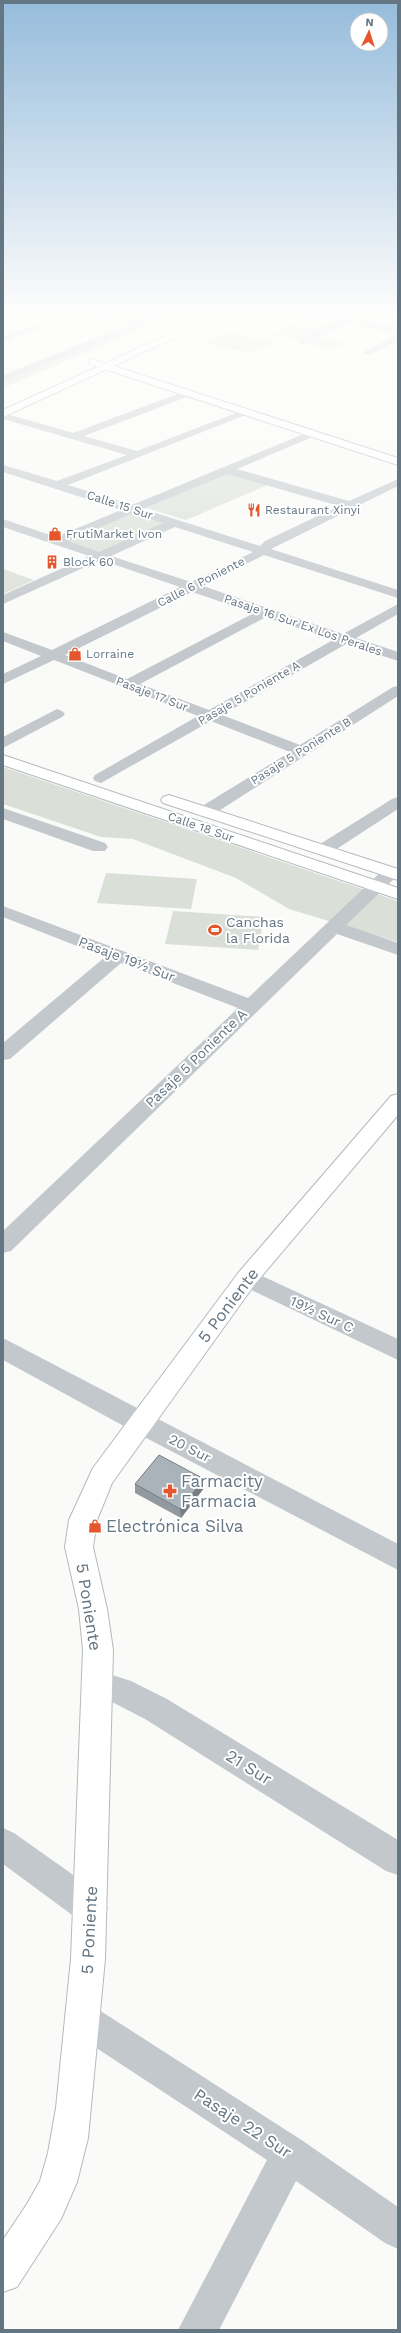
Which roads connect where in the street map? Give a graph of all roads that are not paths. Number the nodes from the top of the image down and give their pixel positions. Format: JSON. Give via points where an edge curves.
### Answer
{"nodes":[{"id":1,"x":26,"y":422,"type":"edge"},
{"id":2,"x":111,"y":422,"type":"edge"},
{"id":3,"x":222,"y":422,"type":"edge"},
{"id":4,"x":276,"y":422,"type":"edge"},
{"id":5,"x":311,"y":434,"type":"junction"},
{"id":6,"x":74,"y":436,"type":"junction"},
{"id":7,"x":136,"y":454,"type":"junction"},
{"id":8,"x":398,"y":462,"type":"edge"},
{"id":9,"x":3,"y":468,"type":"edge"},
{"id":10,"x":227,"y":470,"type":"junction"},
{"id":11,"x":398,"y":482,"type":"edge"},
{"id":12,"x":58,"y":485,"type":"junction"},
{"id":13,"x":349,"y":505,"type":"junction"},
{"id":14,"x":133,"y":510,"type":"junction"},
{"id":15,"x":175,"y":522,"type":"junction"},
{"id":16,"x":3,"y":523,"type":"edge"},
{"id":17,"x":57,"y":541,"type":"junction"},
{"id":18,"x":263,"y":550,"type":"junction"},
{"id":19,"x":100,"y":556,"type":"junction"},
{"id":20,"x":191,"y":588,"type":"junction"},
{"id":21,"x":398,"y":594,"type":"edge"},
{"id":22,"x":3,"y":600,"type":"edge"},
{"id":23,"x":398,"y":608,"type":"edge"},
{"id":24,"x":265,"y":612,"type":"junction"},
{"id":25,"x":3,"y":636,"type":"edge"},
{"id":26,"x":344,"y":639,"type":"junction"},
{"id":27,"x":53,"y":656,"type":"junction"},
{"id":28,"x":398,"y":657,"type":"edge"},
{"id":29,"x":3,"y":680,"type":"edge"},
{"id":30,"x":128,"y":684,"type":"junction"},
{"id":31,"x":398,"y":690,"type":"edge"},
{"id":32,"x":57,"y":714,"type":"dead end"},
{"id":33,"x":209,"y":716,"type":"junction"},
{"id":34,"x":3,"y":744,"type":"edge"},
{"id":35,"x":302,"y":751,"type":"junction"},
{"id":36,"x":3,"y":760,"type":"edge"},
{"id":37,"x":101,"y":778,"type":"junction"},
{"id":38,"x":398,"y":802,"type":"edge"},
{"id":39,"x":205,"y":812,"type":"junction"},
{"id":40,"x":3,"y":813,"type":"edge"},
{"id":41,"x":99,"y":847,"type":"dead end"},
{"id":42,"x":323,"y":850,"type":"junction"},
{"id":43,"x":394,"y":874,"type":"edge"},
{"id":44,"x":376,"y":887,"type":"junction"},
{"id":45,"x":398,"y":894,"type":"edge"},
{"id":46,"x":6,"y":915,"type":"edge"},
{"id":47,"x":334,"y":927,"type":"junction"},
{"id":48,"x":398,"y":949,"type":"edge"},
{"id":49,"x":119,"y":956,"type":"junction"},
{"id":50,"x":250,"y":1006,"type":"junction"},
{"id":51,"x":3,"y":1054,"type":"edge"},
{"id":52,"x":398,"y":1102,"type":"edge"},
{"id":53,"x":3,"y":1245,"type":"edge"},
{"id":54,"x":247,"y":1278,"type":"junction"},
{"id":55,"x":3,"y":1348,"type":"edge"},
{"id":56,"x":398,"y":1350,"type":"edge"},
{"id":57,"x":140,"y":1423,"type":"junction"},
{"id":58,"x":398,"y":1558,"type":"edge"},
{"id":59,"x":96,"y":1684,"type":"junction"},
{"id":60,"x":3,"y":1844,"type":"edge"},
{"id":61,"x":398,"y":1858,"type":"edge"},
{"id":62,"x":91,"y":1908,"type":"junction"},
{"id":63,"x":84,"y":2020,"type":"junction"},
{"id":64,"x":290,"y":2154,"type":"junction"},
{"id":65,"x":398,"y":2230,"type":"edge"},
{"id":66,"x":3,"y":2273,"type":"edge"},
{"id":67,"x":198,"y":2330,"type":"edge"}],
"edges":[{"from":1,"to":6,"type":"street"},
{"from":2,"to":6,"type":"street"},
{"from":3,"to":7,"type":"street"},
{"from":4,"to":5,"type":"main road"},
{"from":5,"to":8,"type":"main road"},
{"from":5,"to":10,"type":"street"},
{"from":6,"to":7,"type":"street"},
{"from":7,"to":12,"type":"street"},
{"from":9,"to":12,"type":"street","name":"Calle 15 Sur"},
{"from":10,"to":13,"type":"street"},
{"from":10,"to":14,"type":"street"},
{"from":11,"to":13,"type":"street","name":"Calle 6 Poniente"},
{"from":12,"to":14,"type":"street","name":"Calle 15 Sur"},
{"from":13,"to":18,"type":"street","name":"Calle 6 Poniente","via":[[269,544]]},
{"from":14,"to":15,"type":"street","name":"Calle 15 Sur"},
{"from":14,"to":17,"type":"street"},
{"from":15,"to":18,"type":"street","name":"Calle 15 Sur"},
{"from":15,"to":19,"type":"street"},
{"from":16,"to":17,"type":"street","name":"Pasaje 16 Sur Ex Los Perales"},
{"from":17,"to":19,"type":"street","name":"Pasaje 16 Sur Ex Los Perales"},
{"from":18,"to":20,"type":"street","name":"Calle 6 Poniente"},
{"from":18,"to":21,"type":"street","name":"Calle 15 Sur"},
{"from":19,"to":20,"type":"street","name":"Pasaje 16 Sur Ex Los Perales"},
{"from":19,"to":22,"type":"street"},
{"from":20,"to":24,"type":"street","name":"Pasaje 16 Sur Ex Los Perales"},
{"from":20,"to":27,"type":"street","name":"Calle 6 Poniente"},
{"from":23,"to":26,"type":"street","name":"Pasaje 5 Poniente A"},
{"from":24,"to":26,"type":"street","name":"Pasaje 16 Sur Ex Los Perales"},
{"from":24,"to":30,"type":"street"},
{"from":25,"to":27,"type":"street","name":"Pasaje 17 Sur"},
{"from":26,"to":28,"type":"street","name":"Pasaje 16 Sur Ex Los Perales"},
{"from":26,"to":33,"type":"street","name":"Pasaje 5 Poniente A"},
{"from":27,"to":29,"type":"street","name":"Calle 6 Poniente"},
{"from":27,"to":30,"type":"street","name":"Pasaje 17 Sur"},
{"from":30,"to":33,"type":"street","name":"Pasaje 17 Sur"},
{"from":31,"to":35,"type":"street","name":"Pasaje 5 Poniente B"},
{"from":32,"to":34,"type":"street"},
{"from":33,"to":35,"type":"street","name":"Pasaje 17 Sur"},
{"from":33,"to":37,"type":"street","name":"Pasaje 5 Poniente A"},
{"from":34,"to":37,"type":"main road","name":"Calle 18 Sur"},
{"from":35,"to":39,"type":"street","name":"Pasaje 5 Poniente B"},
{"from":36,"to":44,"type":"main road","name":"Calle 18 Sur"},
{"from":37,"to":39,"type":"main road","name":"Calle 18 Sur"},
{"from":38,"to":42,"type":"street"},
{"from":39,"to":42,"type":"main road","name":"Calle 18 Sur"},
{"from":40,"to":41,"type":"street"},
{"from":42,"to":43,"type":"main road","name":"Calle 18 Sur"},
{"from":43,"to":44,"type":"street","name":"Pasaje 5 Poniente A"},
{"from":44,"to":45,"type":"main road","name":"Calle 18 Sur"},
{"from":44,"to":47,"type":"street","name":"Pasaje 5 Poniente A"},
{"from":46,"to":49,"type":"street","name":"Pasaje 19½ Sur"},
{"from":47,"to":48,"type":"street"},
{"from":47,"to":50,"type":"street","name":"Pasaje 5 Poniente A"},
{"from":49,"to":50,"type":"street","name":"Pasaje 19½ Sur"},
{"from":49,"to":51,"type":"street"},
{"from":50,"to":53,"type":"street","name":"Pasaje 5 Poniente A"},
{"from":52,"to":54,"type":"main road","name":"5 Poniente"},
{"from":54,"to":56,"type":"street","name":"19½ Sur C"},
{"from":54,"to":57,"type":"main road","name":"5 Poniente"},
{"from":55,"to":57,"type":"street","name":"20 Sur"},
{"from":57,"to":58,"type":"street","name":"20 Sur"},
{"from":57,"to":59,"type":"main road","name":"5 Poniente","via":[[99,1482],[91,1498],[81,1534],[80,1547],[93,1609],[98,1650]]},
{"from":59,"to":61,"type":"street","name":"21 Sur","via":[[120,1691],[156,1709]]},
{"from":59,"to":62,"type":"main road","name":"5 Poniente"},
{"from":60,"to":62,"type":"street"},
{"from":62,"to":63,"type":"main road","name":"5 Poniente"},
{"from":63,"to":64,"type":"street","name":"Pasaje 22 Sur"},
{"from":63,"to":66,"type":"main road","name":"5 Poniente","via":[[73,2126],[60,2176],[45,2211]]},
{"from":64,"to":65,"type":"street","name":"Pasaje 22 Sur"},
{"from":64,"to":67,"type":"street"}]}
